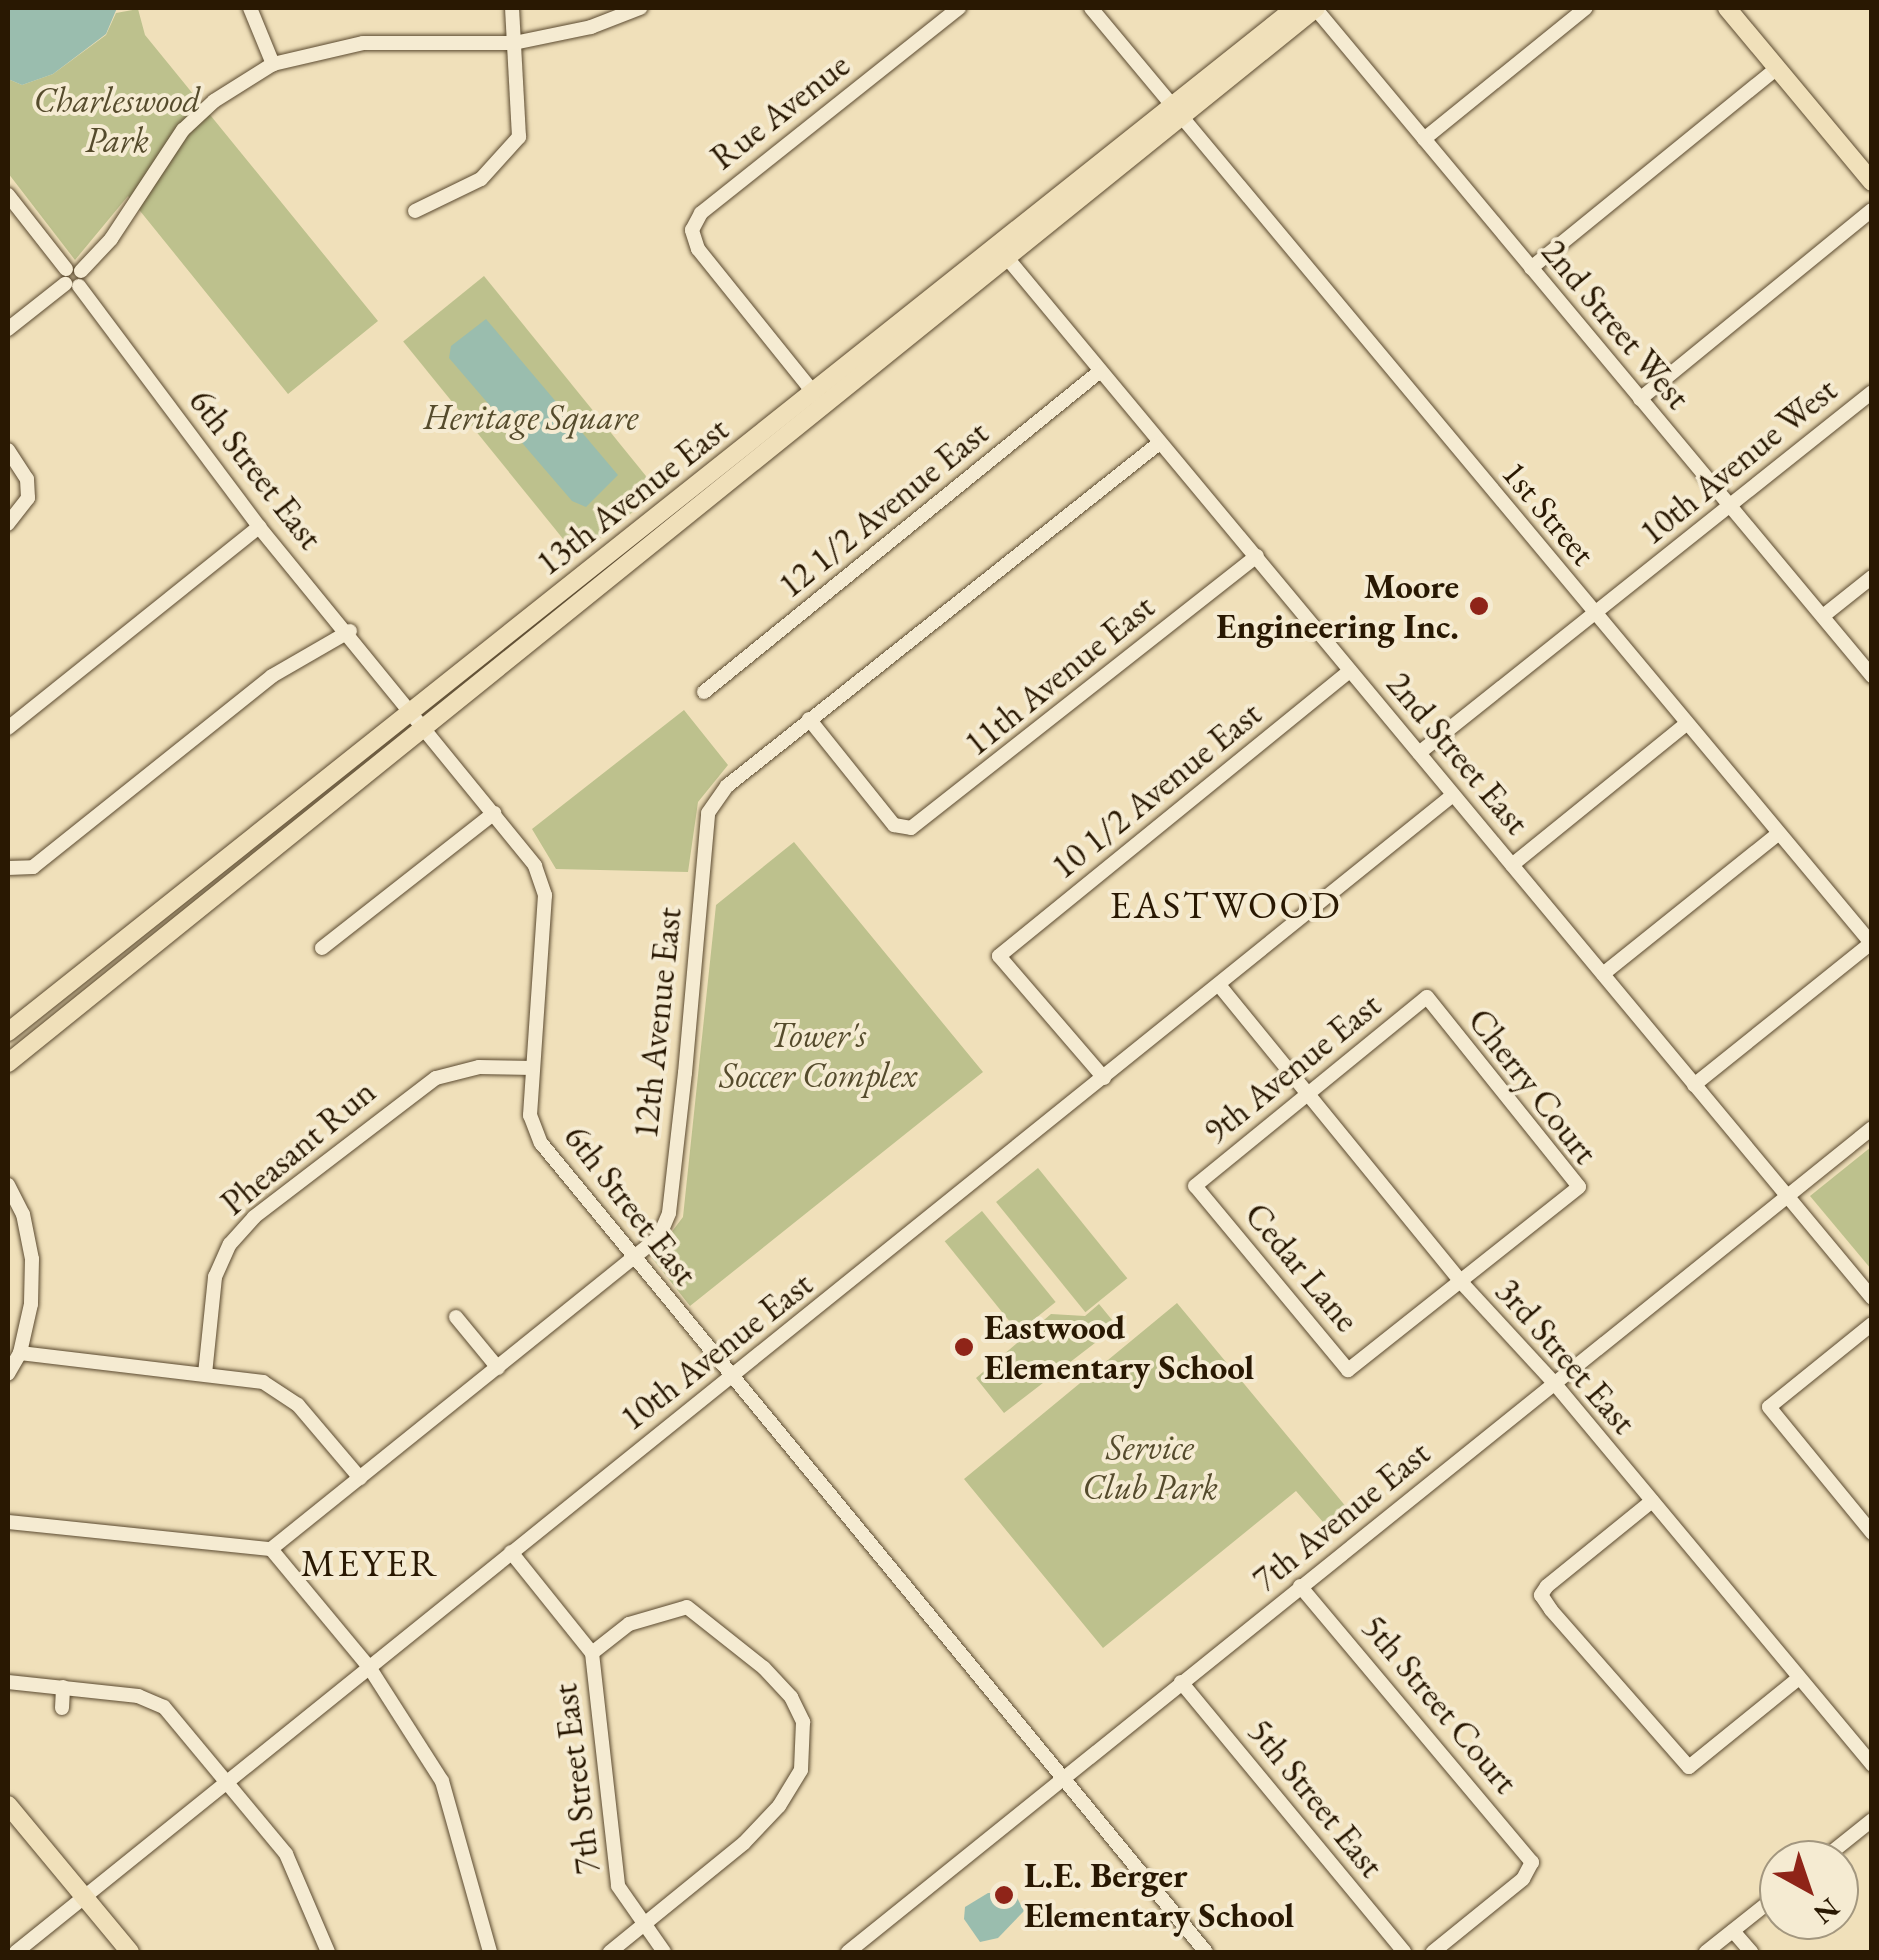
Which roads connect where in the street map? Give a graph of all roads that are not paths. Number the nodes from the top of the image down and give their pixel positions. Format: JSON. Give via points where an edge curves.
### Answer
{"nodes":[{"id":1,"x":250,"y":8,"type":"edge"},
{"id":2,"x":512,"y":8,"type":"edge"},
{"id":3,"x":640,"y":8,"type":"edge"},
{"id":4,"x":959,"y":8,"type":"edge"},
{"id":5,"x":1091,"y":8,"type":"edge"},
{"id":6,"x":1295,"y":8,"type":"edge"},
{"id":7,"x":1316,"y":8,"type":"edge"},
{"id":8,"x":1586,"y":8,"type":"edge"},
{"id":9,"x":1727,"y":8,"type":"edge"},
{"id":10,"x":514,"y":43,"type":"junction"},
{"id":11,"x":273,"y":64,"type":"junction"},
{"id":12,"x":1777,"y":68,"type":"junction"},
{"id":13,"x":1177,"y":114,"type":"junction"},
{"id":14,"x":1424,"y":139,"type":"junction"},
{"id":15,"x":1872,"y":182,"type":"edge"},
{"id":16,"x":8,"y":195,"type":"edge"},
{"id":17,"x":415,"y":210,"type":"dead end"},
{"id":18,"x":1872,"y":210,"type":"edge"},
{"id":19,"x":1003,"y":252,"type":"junction"},
{"id":20,"x":1531,"y":268,"type":"junction"},
{"id":21,"x":73,"y":277,"type":"junction"},
{"id":22,"x":8,"y":329,"type":"edge"},
{"id":23,"x":1099,"y":372,"type":"junction"},
{"id":24,"x":1872,"y":392,"type":"edge"},
{"id":25,"x":819,"y":399,"type":"junction"},
{"id":26,"x":1640,"y":399,"type":"junction"},
{"id":27,"x":1158,"y":444,"type":"junction"},
{"id":28,"x":8,"y":450,"type":"edge"},
{"id":29,"x":1730,"y":506,"type":"junction"},
{"id":30,"x":8,"y":524,"type":"edge"},
{"id":31,"x":259,"y":527,"type":"junction"},
{"id":32,"x":1256,"y":556,"type":"junction"},
{"id":33,"x":1872,"y":577,"type":"edge"},
{"id":34,"x":1594,"y":614,"type":"junction"},
{"id":35,"x":1822,"y":616,"type":"junction"},
{"id":36,"x":350,"y":631,"type":"junction"},
{"id":37,"x":1350,"y":671,"type":"junction"},
{"id":38,"x":1872,"y":676,"type":"edge"},
{"id":39,"x":704,"y":692,"type":"dead end"},
{"id":40,"x":418,"y":717,"type":"junction"},
{"id":41,"x":809,"y":720,"type":"junction"},
{"id":42,"x":1686,"y":724,"type":"junction"},
{"id":43,"x":8,"y":728,"type":"edge"},
{"id":44,"x":1418,"y":753,"type":"junction"},
{"id":45,"x":1454,"y":795,"type":"junction"},
{"id":46,"x":494,"y":813,"type":"junction"},
{"id":47,"x":1778,"y":834,"type":"junction"},
{"id":48,"x":1512,"y":865,"type":"junction"},
{"id":49,"x":12,"y":870,"type":"edge"},
{"id":50,"x":1871,"y":944,"type":"edge"},
{"id":51,"x":322,"y":948,"type":"dead end"},
{"id":52,"x":1603,"y":974,"type":"junction"},
{"id":53,"x":1219,"y":985,"type":"junction"},
{"id":54,"x":1427,"y":997,"type":"joint"},
{"id":55,"x":8,"y":1032,"type":"edge"},
{"id":56,"x":8,"y":1063,"type":"edge"},
{"id":57,"x":533,"y":1068,"type":"junction"},
{"id":58,"x":1104,"y":1078,"type":"junction"},
{"id":59,"x":1694,"y":1084,"type":"junction"},
{"id":60,"x":1308,"y":1094,"type":"junction"},
{"id":61,"x":1872,"y":1128,"type":"edge"},
{"id":62,"x":8,"y":1185,"type":"edge"},
{"id":63,"x":1196,"y":1186,"type":"joint"},
{"id":64,"x":1787,"y":1196,"type":"junction"},
{"id":65,"x":632,"y":1260,"type":"junction"},
{"id":66,"x":1460,"y":1281,"type":"junction"},
{"id":67,"x":1872,"y":1298,"type":"edge"},
{"id":68,"x":456,"y":1318,"type":"dead end"},
{"id":69,"x":1872,"y":1324,"type":"edge"},
{"id":70,"x":20,"y":1353,"type":"junction"},
{"id":71,"x":498,"y":1368,"type":"junction"},
{"id":72,"x":8,"y":1374,"type":"edge"},
{"id":73,"x":204,"y":1374,"type":"junction"},
{"id":74,"x":729,"y":1378,"type":"junction"},
{"id":75,"x":1555,"y":1384,"type":"junction"},
{"id":76,"x":360,"y":1478,"type":"junction"},
{"id":77,"x":1652,"y":1501,"type":"junction"},
{"id":78,"x":8,"y":1522,"type":"edge"},
{"id":79,"x":1872,"y":1533,"type":"edge"},
{"id":80,"x":271,"y":1549,"type":"junction"},
{"id":81,"x":511,"y":1552,"type":"junction"},
{"id":82,"x":1300,"y":1586,"type":"junction"},
{"id":83,"x":592,"y":1654,"type":"junction"},
{"id":84,"x":369,"y":1667,"type":"junction"},
{"id":85,"x":1799,"y":1678,"type":"junction"},
{"id":86,"x":8,"y":1682,"type":"edge"},
{"id":87,"x":1182,"y":1682,"type":"junction"},
{"id":88,"x":63,"y":1687,"type":"junction"},
{"id":89,"x":62,"y":1708,"type":"dead end"},
{"id":90,"x":1872,"y":1765,"type":"edge"},
{"id":91,"x":1061,"y":1779,"type":"junction"},
{"id":92,"x":229,"y":1783,"type":"junction"},
{"id":93,"x":8,"y":1804,"type":"edge"},
{"id":94,"x":1872,"y":1820,"type":"edge"},
{"id":95,"x":1847,"y":1840,"type":"edge"},
{"id":96,"x":84,"y":1898,"type":"junction"},
{"id":97,"x":1759,"y":1910,"type":"edge"},
{"id":98,"x":642,"y":1927,"type":"junction"},
{"id":99,"x":1733,"y":1931,"type":"junction"},
{"id":100,"x":16,"y":1952,"type":"edge"},
{"id":101,"x":130,"y":1952,"type":"edge"},
{"id":102,"x":328,"y":1952,"type":"edge"},
{"id":103,"x":490,"y":1952,"type":"edge"},
{"id":104,"x":610,"y":1952,"type":"edge"},
{"id":105,"x":664,"y":1952,"type":"edge"},
{"id":106,"x":848,"y":1952,"type":"edge"},
{"id":107,"x":1206,"y":1952,"type":"edge"},
{"id":108,"x":1404,"y":1952,"type":"edge"},
{"id":109,"x":1433,"y":1952,"type":"edge"},
{"id":110,"x":1706,"y":1952,"type":"edge"},
{"id":111,"x":1750,"y":1952,"type":"edge"}],
"edges":[{"from":1,"to":11,"type":"street"},
{"from":2,"to":10,"type":"street"},
{"from":3,"to":10,"type":"street","via":[[591,27]]},
{"from":4,"to":25,"type":"street","name":"Rue Avenue","via":[[701,213],[692,230],[698,249]]},
{"from":5,"to":13,"type":"street","name":"1st Street"},
{"from":6,"to":13,"type":"main road","name":"13th Avenue East"},
{"from":7,"to":13,"type":"main road"},
{"from":7,"to":14,"type":"street","name":"2nd Street West"},
{"from":8,"to":14,"type":"street"},
{"from":9,"to":12,"type":"main road"},
{"from":10,"to":11,"type":"street","via":[[363,42]]},
{"from":10,"to":17,"type":"street","via":[[519,137],[508,157],[482,178]]},
{"from":11,"to":21,"type":"street","via":[[214,101],[184,130],[111,239]]},
{"from":12,"to":15,"type":"main road"},
{"from":12,"to":20,"type":"street"},
{"from":13,"to":19,"type":"main road","name":"13th Avenue East"},
{"from":13,"to":34,"type":"street","name":"1st Street"},
{"from":14,"to":20,"type":"street","name":"2nd Street West"},
{"from":16,"to":21,"type":"street","name":"6th Street East"},
{"from":18,"to":26,"type":"street"},
{"from":19,"to":23,"type":"street","name":"2nd Street East"},
{"from":19,"to":25,"type":"main road","name":"13th Avenue East"},
{"from":20,"to":26,"type":"street","name":"2nd Street West"},
{"from":21,"to":22,"type":"street"},
{"from":21,"to":31,"type":"street","name":"6th Street East"},
{"from":23,"to":27,"type":"street","name":"2nd Street East"},
{"from":23,"to":39,"type":"street","name":"12 1/2 Avenue East"},
{"from":24,"to":29,"type":"street","name":"10th Avenue West"},
{"from":25,"to":40,"type":"main road","name":"13th Avenue East"},
{"from":26,"to":29,"type":"street","name":"2nd Street West"},
{"from":27,"to":32,"type":"street","name":"2nd Street East"},
{"from":27,"to":41,"type":"street","name":"12th Avenue East"},
{"from":28,"to":30,"type":"street","via":[[28,493]]},
{"from":29,"to":34,"type":"street","name":"10th Avenue West"},
{"from":29,"to":35,"type":"street","name":"2nd Street West"},
{"from":31,"to":36,"type":"street","name":"6th Street East"},
{"from":31,"to":43,"type":"street"},
{"from":32,"to":37,"type":"street","name":"2nd Street East"},
{"from":32,"to":41,"type":"street","name":"11th Avenue East","via":[[911,828],[894,825]]},
{"from":33,"to":35,"type":"street"},
{"from":34,"to":42,"type":"street","name":"1st Street"},
{"from":34,"to":44,"type":"street"},
{"from":35,"to":38,"type":"street","name":"2nd Street West"},
{"from":36,"to":40,"type":"street","name":"6th Street East"},
{"from":36,"to":49,"type":"street","via":[[272,676],[33,867]]},
{"from":37,"to":44,"type":"street","name":"2nd Street East"},
{"from":37,"to":58,"type":"street","name":"10 1/2 Avenue East","via":[[1000,956]]},
{"from":40,"to":46,"type":"street","name":"6th Street East"},
{"from":40,"to":55,"type":"main road","name":"13th Avenue East"},
{"from":40,"to":56,"type":"main road","name":"13th Avenue East"},
{"from":41,"to":65,"type":"street","name":"12th Avenue East","via":[[727,786],[708,813],[669,1213],[659,1238]]},
{"from":42,"to":47,"type":"street","name":"1st Street"},
{"from":42,"to":48,"type":"street"},
{"from":44,"to":45,"type":"street","name":"2nd Street East"},
{"from":45,"to":48,"type":"street","name":"2nd Street East"},
{"from":45,"to":53,"type":"street","name":"10th Avenue East"},
{"from":46,"to":51,"type":"street"},
{"from":46,"to":57,"type":"street","name":"6th Street East","via":[[535,866],[546,895]]},
{"from":47,"to":50,"type":"street","name":"1st Street"},
{"from":47,"to":52,"type":"street"},
{"from":48,"to":52,"type":"street","name":"2nd Street East"},
{"from":50,"to":59,"type":"street"},
{"from":52,"to":59,"type":"street","name":"2nd Street East"},
{"from":53,"to":58,"type":"street","name":"10th Avenue East"},
{"from":53,"to":60,"type":"street","name":"3rd Street East"},
{"from":54,"to":60,"type":"street","name":"9th Avenue East"},
{"from":54,"to":66,"type":"street","name":"Cherry Court","via":[[1579,1187]]},
{"from":57,"to":65,"type":"street","name":"6th Street East","via":[[530,1115],[542,1142]]},
{"from":57,"to":73,"type":"street","name":"Pheasant Run","via":[[479,1067],[436,1078],[254,1218],[230,1244],[215,1277]]},
{"from":58,"to":74,"type":"street","name":"10th Avenue East"},
{"from":59,"to":64,"type":"street","name":"2nd Street East"},
{"from":60,"to":63,"type":"street","name":"9th Avenue East"},
{"from":60,"to":66,"type":"street","name":"3rd Street East"},
{"from":61,"to":64,"type":"street","name":"7th Avenue East"},
{"from":62,"to":70,"type":"street","via":[[23,1214],[32,1259]]},
{"from":63,"to":66,"type":"street","name":"Cedar Lane","via":[[1348,1370]]},
{"from":64,"to":67,"type":"street","name":"2nd Street East"},
{"from":64,"to":75,"type":"street","name":"7th Avenue East"},
{"from":65,"to":71,"type":"street","name":"12th Avenue East"},
{"from":65,"to":74,"type":"street","name":"6th Street East"},
{"from":66,"to":75,"type":"street","name":"3rd Street East"},
{"from":68,"to":71,"type":"street"},
{"from":69,"to":79,"type":"street","via":[[1769,1407]]},
{"from":70,"to":72,"type":"street"},
{"from":70,"to":73,"type":"street"},
{"from":71,"to":76,"type":"street","name":"12th Avenue East"},
{"from":73,"to":76,"type":"street","via":[[277,1388]]},
{"from":74,"to":81,"type":"street","name":"10th Avenue East"},
{"from":74,"to":91,"type":"street","name":"6th Street East"},
{"from":75,"to":77,"type":"street","name":"3rd Street East"},
{"from":75,"to":82,"type":"street","name":"7th Avenue East"},
{"from":76,"to":80,"type":"street","name":"12th Avenue East"},
{"from":77,"to":85,"type":"street","name":"3rd Street East"},
{"from":77,"to":85,"type":"street","via":[[1547,1586],[1541,1595],[1551,1610],[1689,1767]]},
{"from":78,"to":80,"type":"street"},
{"from":80,"to":84,"type":"street"},
{"from":81,"to":83,"type":"street","name":"7th Street East"},
{"from":81,"to":84,"type":"street","name":"10th Avenue East"},
{"from":82,"to":87,"type":"street","name":"7th Avenue East"},
{"from":82,"to":109,"type":"street","name":"5th Street Court","via":[[1532,1862],[1523,1879]]},
{"from":83,"to":98,"type":"street","name":"7th Street East","via":[[618,1886]]},
{"from":83,"to":98,"type":"street","via":[[629,1624],[687,1608],[791,1696],[803,1738],[801,1770],[779,1806]]},
{"from":84,"to":92,"type":"street","name":"10th Avenue East"},
{"from":84,"to":103,"type":"street","via":[[442,1780]]},
{"from":85,"to":90,"type":"street","name":"3rd Street East"},
{"from":86,"to":88,"type":"street"},
{"from":87,"to":91,"type":"street","name":"7th Avenue East"},
{"from":87,"to":108,"type":"street","name":"5th Street East"},
{"from":88,"to":89,"type":"street"},
{"from":88,"to":92,"type":"street","via":[[138,1696],[164,1707]]},
{"from":91,"to":106,"type":"street","name":"7th Avenue East"},
{"from":91,"to":107,"type":"street","name":"6th Street East"},
{"from":92,"to":96,"type":"street","name":"10th Avenue East"},
{"from":92,"to":102,"type":"street","via":[[286,1854]]},
{"from":93,"to":96,"type":"main road"},
{"from":94,"to":95,"type":"street"},
{"from":96,"to":100,"type":"street","name":"10th Avenue East"},
{"from":96,"to":101,"type":"main road"},
{"from":97,"to":99,"type":"street"},
{"from":98,"to":104,"type":"street"},
{"from":98,"to":105,"type":"street","name":"7th Street East"},
{"from":99,"to":110,"type":"street"},
{"from":99,"to":111,"type":"street"}]}
